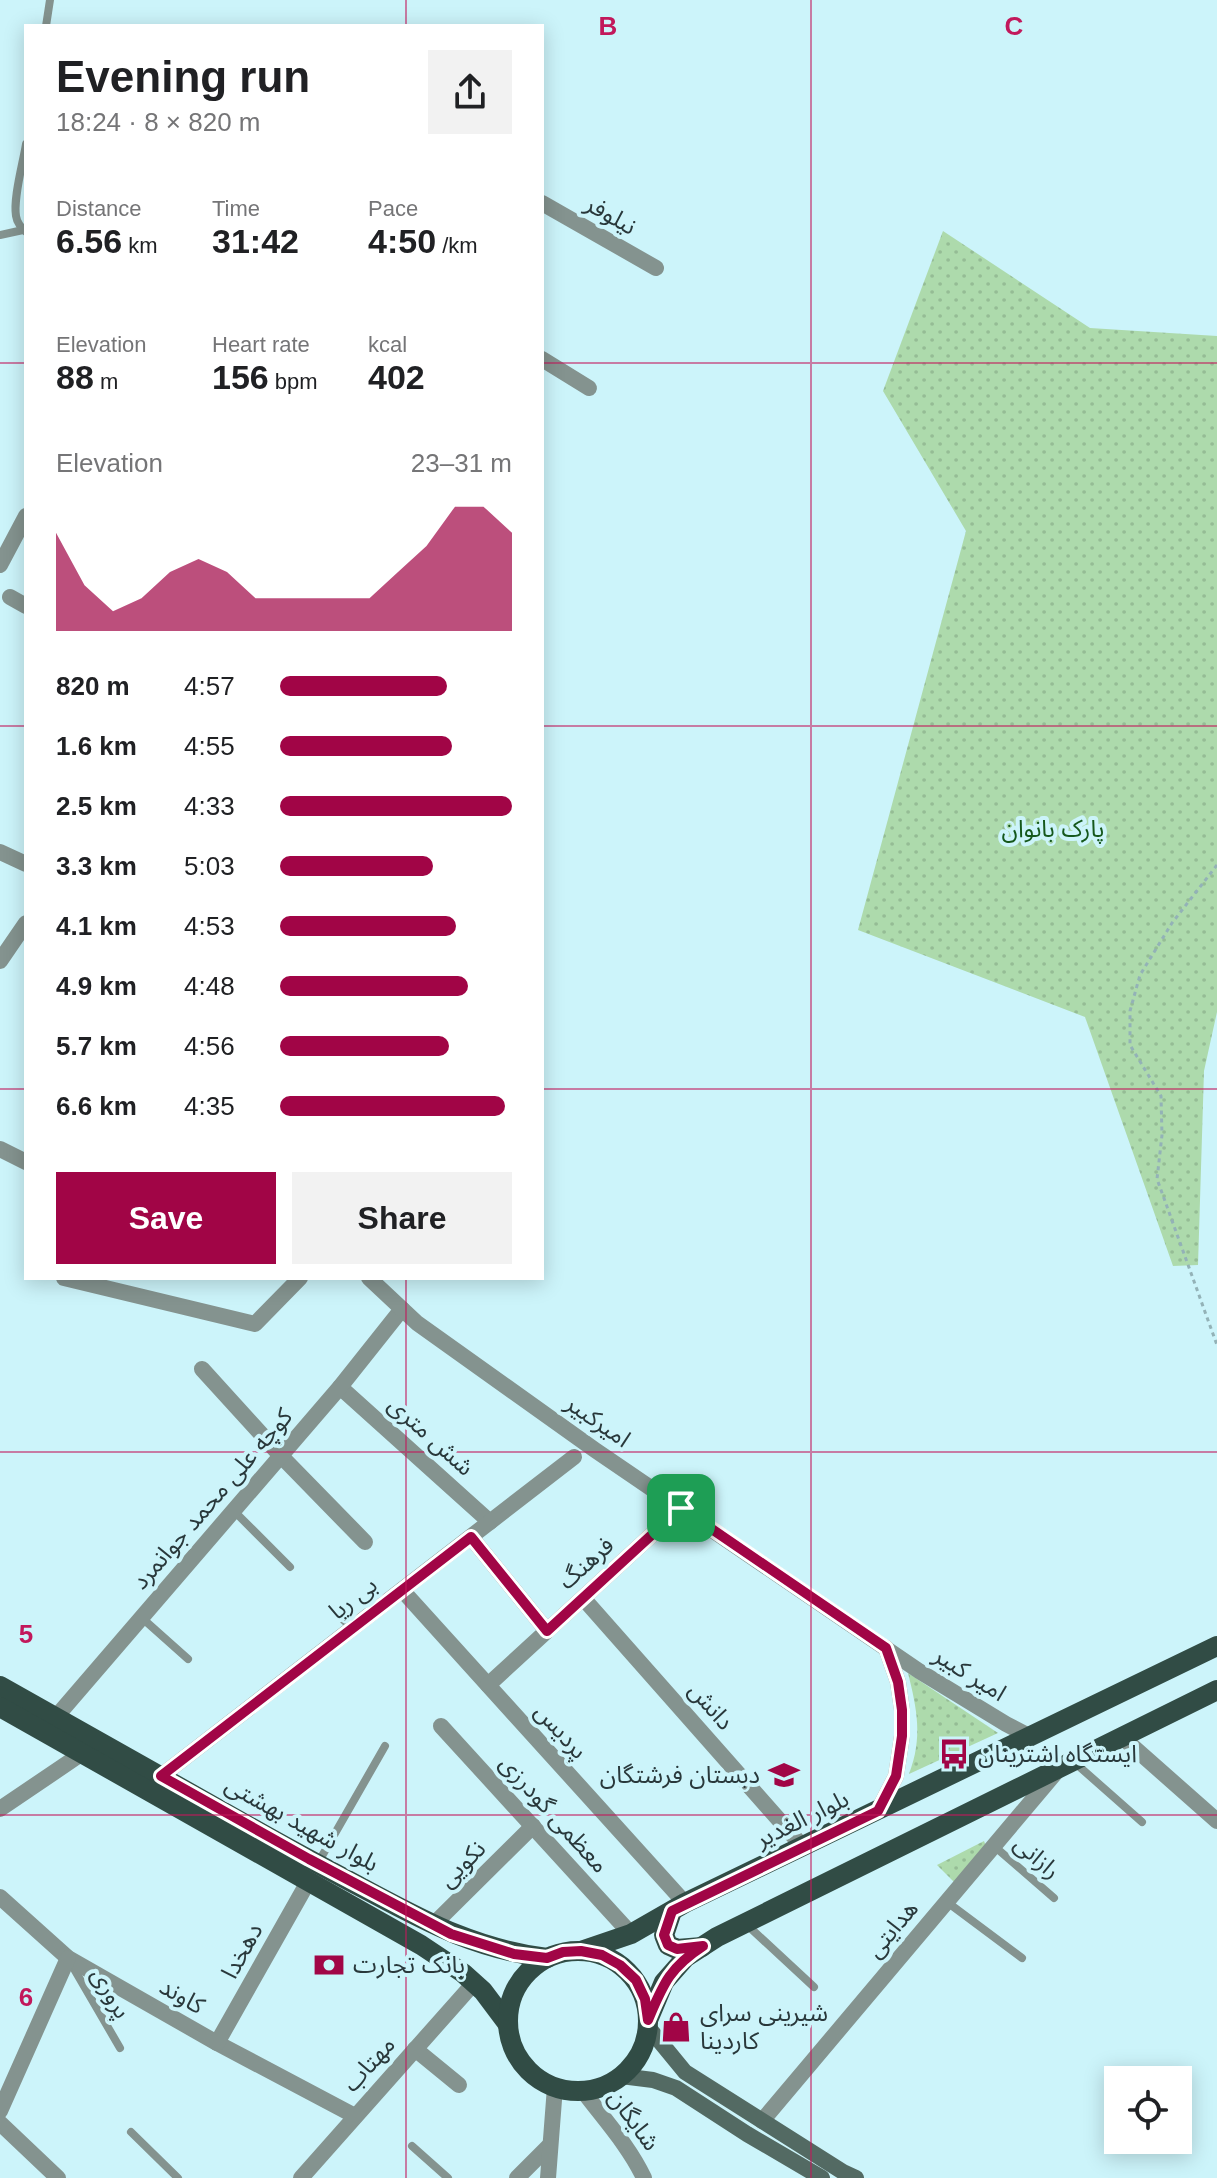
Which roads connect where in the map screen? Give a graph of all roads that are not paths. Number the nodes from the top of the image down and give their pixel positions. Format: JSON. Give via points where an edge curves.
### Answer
{"nodes":[{"id":1,"x":50,"y":0,"type":"edge"},
{"id":2,"x":46,"y":24,"type":"edge"},
{"id":3,"x":24,"y":156,"type":"edge"},
{"id":4,"x":544,"y":204,"type":"edge"},
{"id":5,"x":24,"y":231,"type":"edge"},
{"id":6,"x":0,"y":235,"type":"edge"},
{"id":7,"x":656,"y":268,"type":"dead end"},
{"id":8,"x":544,"y":360,"type":"edge"},
{"id":9,"x":589,"y":388,"type":"dead end"},
{"id":10,"x":24,"y":520,"type":"edge"},
{"id":11,"x":0,"y":565,"type":"edge"},
{"id":12,"x":10,"y":597,"type":"dead end"},
{"id":13,"x":24,"y":605,"type":"edge"},
{"id":14,"x":0,"y":852,"type":"edge"},
{"id":15,"x":24,"y":863,"type":"edge"},
{"id":16,"x":24,"y":926,"type":"edge"},
{"id":17,"x":0,"y":961,"type":"edge"},
{"id":18,"x":0,"y":1149,"type":"edge"},
{"id":19,"x":24,"y":1161,"type":"edge"},
{"id":20,"x":72,"y":1280,"type":"edge"},
{"id":21,"x":298,"y":1280,"type":"edge"},
{"id":22,"x":371,"y":1280,"type":"edge"},
{"id":23,"x":402,"y":1309,"type":"junction"},
{"id":24,"x":202,"y":1369,"type":"dead end"},
{"id":25,"x":340,"y":1387,"type":"junction"},
{"id":26,"x":281,"y":1456,"type":"junction"},
{"id":27,"x":574,"y":1457,"type":"dead end"},
{"id":28,"x":681,"y":1508,"type":"junction"},
{"id":29,"x":233,"y":1511,"type":"junction"},
{"id":30,"x":490,"y":1522,"type":"junction"},
{"id":31,"x":471,"y":1537,"type":"junction"},
{"id":32,"x":365,"y":1542,"type":"dead end"},
{"id":33,"x":290,"y":1567,"type":"dead end"},
{"id":34,"x":402,"y":1590,"type":"junction"},
{"id":35,"x":583,"y":1598,"type":"junction"},
{"id":36,"x":329,"y":1606,"type":"dead end"},
{"id":37,"x":142,"y":1618,"type":"junction"},
{"id":38,"x":352,"y":1628,"type":"junction"},
{"id":39,"x":547,"y":1631,"type":"junction"},
{"id":40,"x":1217,"y":1646,"type":"edge"},
{"id":41,"x":886,"y":1648,"type":"junction"},
{"id":42,"x":188,"y":1659,"type":"dead end"},
{"id":43,"x":488,"y":1685,"type":"junction"},
{"id":44,"x":0,"y":1686,"type":"edge"},
{"id":45,"x":1217,"y":1690,"type":"edge"},
{"id":46,"x":0,"y":1707,"type":"edge"},
{"id":47,"x":56,"y":1717,"type":"junction"},
{"id":48,"x":441,"y":1726,"type":"dead end"},
{"id":49,"x":1031,"y":1737,"type":"junction"},
{"id":50,"x":1122,"y":1737,"type":"junction"},
{"id":51,"x":385,"y":1746,"type":"dead end"},
{"id":52,"x":81,"y":1754,"type":"junction"},
{"id":53,"x":1066,"y":1765,"type":"junction"},
{"id":54,"x":161,"y":1776,"type":"junction"},
{"id":55,"x":0,"y":1809,"type":"edge"},
{"id":56,"x":878,"y":1811,"type":"junction"},
{"id":57,"x":1217,"y":1821,"type":"edge"},
{"id":58,"x":1142,"y":1822,"type":"dead end"},
{"id":59,"x":528,"y":1831,"type":"junction"},
{"id":60,"x":994,"y":1846,"type":"junction"},
{"id":61,"x":803,"y":1847,"type":"junction"},
{"id":62,"x":313,"y":1873,"type":"junction"},
{"id":63,"x":0,"y":1897,"type":"edge"},
{"id":64,"x":1054,"y":1898,"type":"dead end"},
{"id":65,"x":947,"y":1902,"type":"junction"},
{"id":66,"x":678,"y":1907,"type":"junction"},
{"id":67,"x":745,"y":1924,"type":"junction"},
{"id":68,"x":433,"y":1925,"type":"junction"},
{"id":69,"x":631,"y":1934,"type":"junction"},
{"id":70,"x":703,"y":1946,"type":"junction"},
{"id":71,"x":581,"y":1951,"type":"junction"},
{"id":72,"x":68,"y":1958,"type":"junction"},
{"id":73,"x":547,"y":1958,"type":"junction"},
{"id":74,"x":1022,"y":1958,"type":"dead end"},
{"id":75,"x":474,"y":1983,"type":"junction"},
{"id":76,"x":814,"y":1987,"type":"dead end"},
{"id":77,"x":507,"y":2023,"type":"junction"},
{"id":78,"x":648,"y":2024,"type":"junction"},
{"id":79,"x":217,"y":2043,"type":"junction"},
{"id":80,"x":120,"y":2048,"type":"dead end"},
{"id":81,"x":415,"y":2049,"type":"junction"},
{"id":82,"x":0,"y":2065,"type":"edge"},
{"id":83,"x":16,"y":2073,"type":"junction"},
{"id":84,"x":621,"y":2076,"type":"junction"},
{"id":85,"x":459,"y":2085,"type":"dead end"},
{"id":86,"x":555,"y":2087,"type":"junction"},
{"id":87,"x":583,"y":2091,"type":"junction"},
{"id":88,"x":0,"y":2111,"type":"edge"},
{"id":89,"x":355,"y":2116,"type":"junction"},
{"id":90,"x":762,"y":2121,"type":"junction"},
{"id":91,"x":0,"y":2123,"type":"edge"},
{"id":92,"x":131,"y":2132,"type":"dead end"},
{"id":93,"x":550,"y":2145,"type":"junction"},
{"id":94,"x":412,"y":2146,"type":"dead end"},
{"id":95,"x":58,"y":2178,"type":"edge"},
{"id":96,"x":178,"y":2178,"type":"edge"},
{"id":97,"x":301,"y":2178,"type":"edge"},
{"id":98,"x":448,"y":2178,"type":"edge"},
{"id":99,"x":517,"y":2178,"type":"edge"},
{"id":100,"x":548,"y":2178,"type":"edge"},
{"id":101,"x":644,"y":2178,"type":"edge"},
{"id":102,"x":822,"y":2178,"type":"edge"},
{"id":103,"x":856,"y":2178,"type":"edge"}],
"edges":[{"from":1,"to":2,"type":"lane"},
{"from":3,"to":5,"type":"lane","via":[[16,204],[16,219]]},
{"from":4,"to":7,"type":"street","name":"نیلوفر"},
{"from":5,"to":6,"type":"lane"},
{"from":8,"to":9,"type":"street"},
{"from":10,"to":11,"type":"street"},
{"from":12,"to":13,"type":"street"},
{"from":14,"to":15,"type":"street"},
{"from":16,"to":17,"type":"street"},
{"from":18,"to":19,"type":"street"},
{"from":20,"to":21,"type":"street","via":[[255,1324]]},
{"from":22,"to":23,"type":"street","name":"امیرکبیر"},
{"from":23,"to":25,"type":"street","name":"کوچه علی محمد جوانمرد"},
{"from":23,"to":28,"type":"street","name":"امیرکبیر"},
{"from":24,"to":26,"type":"street"},
{"from":25,"to":26,"type":"street","name":"کوچه علی محمد جوانمرد"},
{"from":25,"to":30,"type":"street","name":"شش متری"},
{"from":26,"to":29,"type":"street","name":"کوچه علی محمد جوانمرد"},
{"from":26,"to":32,"type":"street"},
{"from":27,"to":30,"type":"street","name":"بی ریا"},
{"from":28,"to":35,"type":"street","name":"فرهنگ"},
{"from":28,"to":41,"type":"street","name":"امیرکبیر"},
{"from":29,"to":33,"type":"lane"},
{"from":29,"to":37,"type":"street","name":"کوچه علی محمد جوانمرد"},
{"from":30,"to":31,"type":"street","name":"بی ریا"},
{"from":31,"to":34,"type":"street","name":"بی ریا"},
{"from":31,"to":39,"type":"street"},
{"from":34,"to":38,"type":"street","name":"بی ریا"},
{"from":34,"to":43,"type":"street","name":"پردیس"},
{"from":35,"to":39,"type":"street","name":"فرهنگ"},
{"from":35,"to":61,"type":"street","name":"دانش"},
{"from":36,"to":38,"type":"lane"},
{"from":37,"to":42,"type":"lane"},
{"from":37,"to":47,"type":"street","name":"کوچه علی محمد جوانمرد"},
{"from":38,"to":54,"type":"street","name":"بی ریا"},
{"from":39,"to":43,"type":"street","name":"فرهنگ"},
{"from":40,"to":49,"type":"main road","name":"بلوار الغدیر"},
{"from":41,"to":49,"type":"street","name":"امیر کبیر"},
{"from":41,"to":56,"type":"street","via":[[898,1682],[902,1736],[896,1776]]},
{"from":43,"to":66,"type":"street","name":"پردیس"},
{"from":44,"to":47,"type":"main road","name":"بلوار شهید بهشتی"},
{"from":45,"to":50,"type":"main road"},
{"from":46,"to":52,"type":"main road","name":"بلوار شهید بهشتی"},
{"from":47,"to":54,"type":"main road","name":"بلوار شهید بهشتی"},
{"from":48,"to":59,"type":"street","name":"معظمی گودرزی"},
{"from":49,"to":56,"type":"main road","name":"بلوار الغدیر"},
{"from":50,"to":53,"type":"main road"},
{"from":50,"to":57,"type":"street"},
{"from":51,"to":62,"type":"lane"},
{"from":52,"to":55,"type":"street"},
{"from":52,"to":62,"type":"main road","name":"بلوار شهید بهشتی"},
{"from":53,"to":58,"type":"lane"},
{"from":53,"to":60,"type":"street","name":"هدایتی"},
{"from":53,"to":67,"type":"main road"},
{"from":54,"to":62,"type":"main road","name":"بلوار شهید بهشتی"},
{"from":56,"to":61,"type":"main road","name":"بلوار الغدیر"},
{"from":59,"to":68,"type":"street","name":"نکویی"},
{"from":59,"to":69,"type":"street","name":"معظمی گودرزی"},
{"from":60,"to":64,"type":"lane","name":"رازانی"},
{"from":60,"to":65,"type":"street","name":"هدایتی"},
{"from":61,"to":66,"type":"main road","name":"بلوار الغدیر"},
{"from":62,"to":68,"type":"main road","name":"بلوار شهید بهشتی"},
{"from":62,"to":75,"type":"main road","name":"بلوار شهید بهشتی"},
{"from":62,"to":79,"type":"street","name":"دهخدا"},
{"from":63,"to":72,"type":"street","name":"کاوند"},
{"from":65,"to":74,"type":"lane"},
{"from":65,"to":90,"type":"street","name":"هدایتی"},
{"from":66,"to":69,"type":"main road","name":"بلوار الغدیر"},
{"from":66,"to":70,"type":"main road","via":[[664,1935],[668,1945]]},
{"from":67,"to":70,"type":"main road"},
{"from":67,"to":76,"type":"lane"},
{"from":68,"to":73,"type":"main road","name":"بلوار شهید بهشتی","via":[[514,1954]]},
{"from":69,"to":71,"type":"main road","name":"بلوار الغدیر"},
{"from":70,"to":78,"type":"main road","via":[[664,1982]]},
{"from":71,"to":73,"type":"main road"},
{"from":71,"to":78,"type":"main road","via":[[602,1955],[636,1980]]},
{"from":72,"to":79,"type":"street","name":"کاوند"},
{"from":72,"to":80,"type":"lane","name":"پروری"},
{"from":72,"to":83,"type":"street"},
{"from":73,"to":77,"type":"main road","via":[[518,1985]]},
{"from":75,"to":77,"type":"main road","name":"بلوار شهید بهشتی"},
{"from":75,"to":81,"type":"street","name":"مهتاب"},
{"from":77,"to":86,"type":"main road","via":[[522,2062]]},
{"from":78,"to":84,"type":"main road","via":[[637,2059]]},
{"from":78,"to":90,"type":"main road","via":[[685,2072]]},
{"from":79,"to":89,"type":"street","name":"کاوند"},
{"from":81,"to":85,"type":"street"},
{"from":81,"to":89,"type":"street","name":"مهتاب"},
{"from":82,"to":83,"type":"street"},
{"from":83,"to":88,"type":"street"},
{"from":84,"to":87,"type":"main road"},
{"from":84,"to":102,"type":"main road","via":[[676,2088]]},
{"from":86,"to":87,"type":"main road"},
{"from":86,"to":93,"type":"street"},
{"from":87,"to":101,"type":"street","name":"شایگان"},
{"from":89,"to":97,"type":"street","name":"مهتاب"},
{"from":90,"to":103,"type":"main road"},
{"from":91,"to":95,"type":"street"},
{"from":92,"to":96,"type":"lane"},
{"from":93,"to":99,"type":"street"},
{"from":93,"to":100,"type":"street"},
{"from":94,"to":98,"type":"lane"}]}
